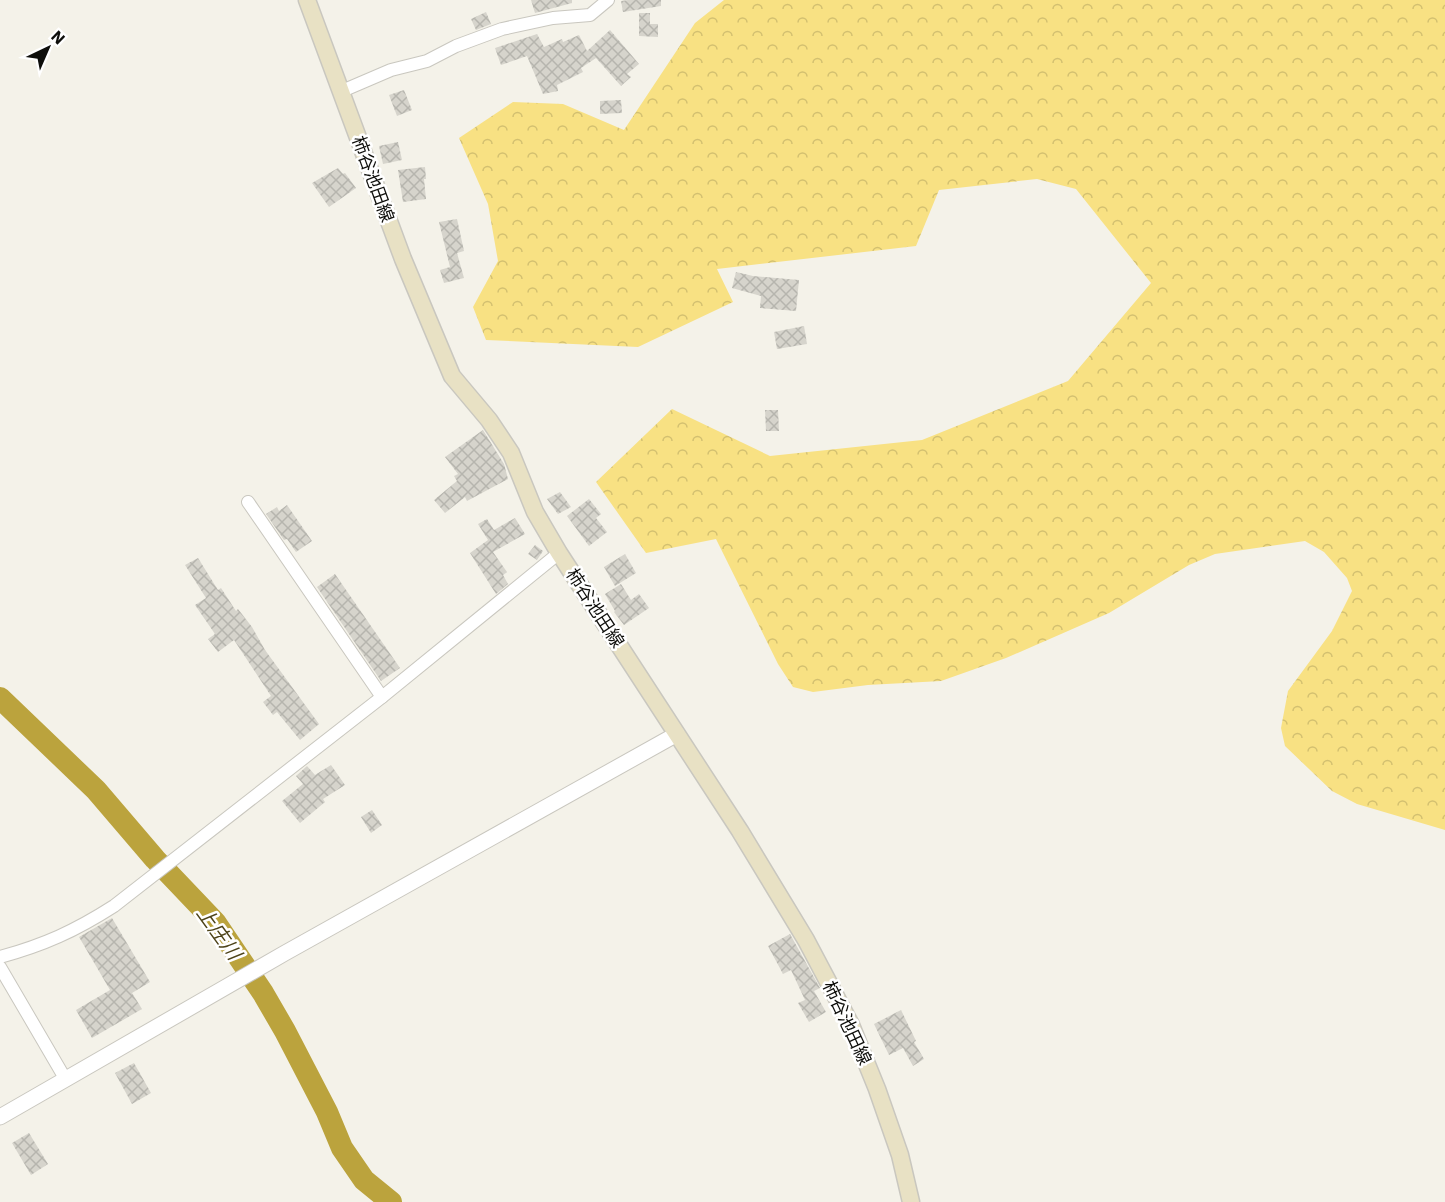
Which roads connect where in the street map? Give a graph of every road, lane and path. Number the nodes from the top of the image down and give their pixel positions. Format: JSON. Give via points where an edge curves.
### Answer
{"nodes":[{"id":1,"x":307,"y":0,"type":"edge"},
{"id":2,"x":608,"y":0,"type":"edge"},
{"id":3,"x":342,"y":92,"type":"junction"},
{"id":4,"x":248,"y":502,"type":"dead end"},
{"id":5,"x":559,"y":553,"type":"junction"},
{"id":6,"x":382,"y":698,"type":"junction"},
{"id":7,"x":677,"y":734,"type":"junction"},
{"id":8,"x":0,"y":957,"type":"edge"},
{"id":9,"x":0,"y":967,"type":"edge"},
{"id":10,"x":66,"y":1080,"type":"junction"},
{"id":11,"x":0,"y":1117,"type":"edge"},
{"id":12,"x":911,"y":1202,"type":"edge"}],
"edges":[{"from":1,"to":3,"type":"main road","name":"柿谷池田線"},
{"from":2,"to":3,"type":"street","via":[[590,15],[502,29]]},
{"from":3,"to":5,"type":"main road","name":"柿谷池田線","via":[[403,260],[452,376],[511,453],[535,513]]},
{"from":4,"to":6,"type":"street"},
{"from":5,"to":6,"type":"street"},
{"from":5,"to":7,"type":"main road","name":"柿谷池田線"},
{"from":6,"to":8,"type":"street","via":[[114,906],[46,944]]},
{"from":7,"to":10,"type":"street"},
{"from":7,"to":12,"type":"main road","name":"柿谷池田線","via":[[794,920],[851,1025],[896,1144]]},
{"from":9,"to":10,"type":"street"},
{"from":10,"to":11,"type":"street"}]}
